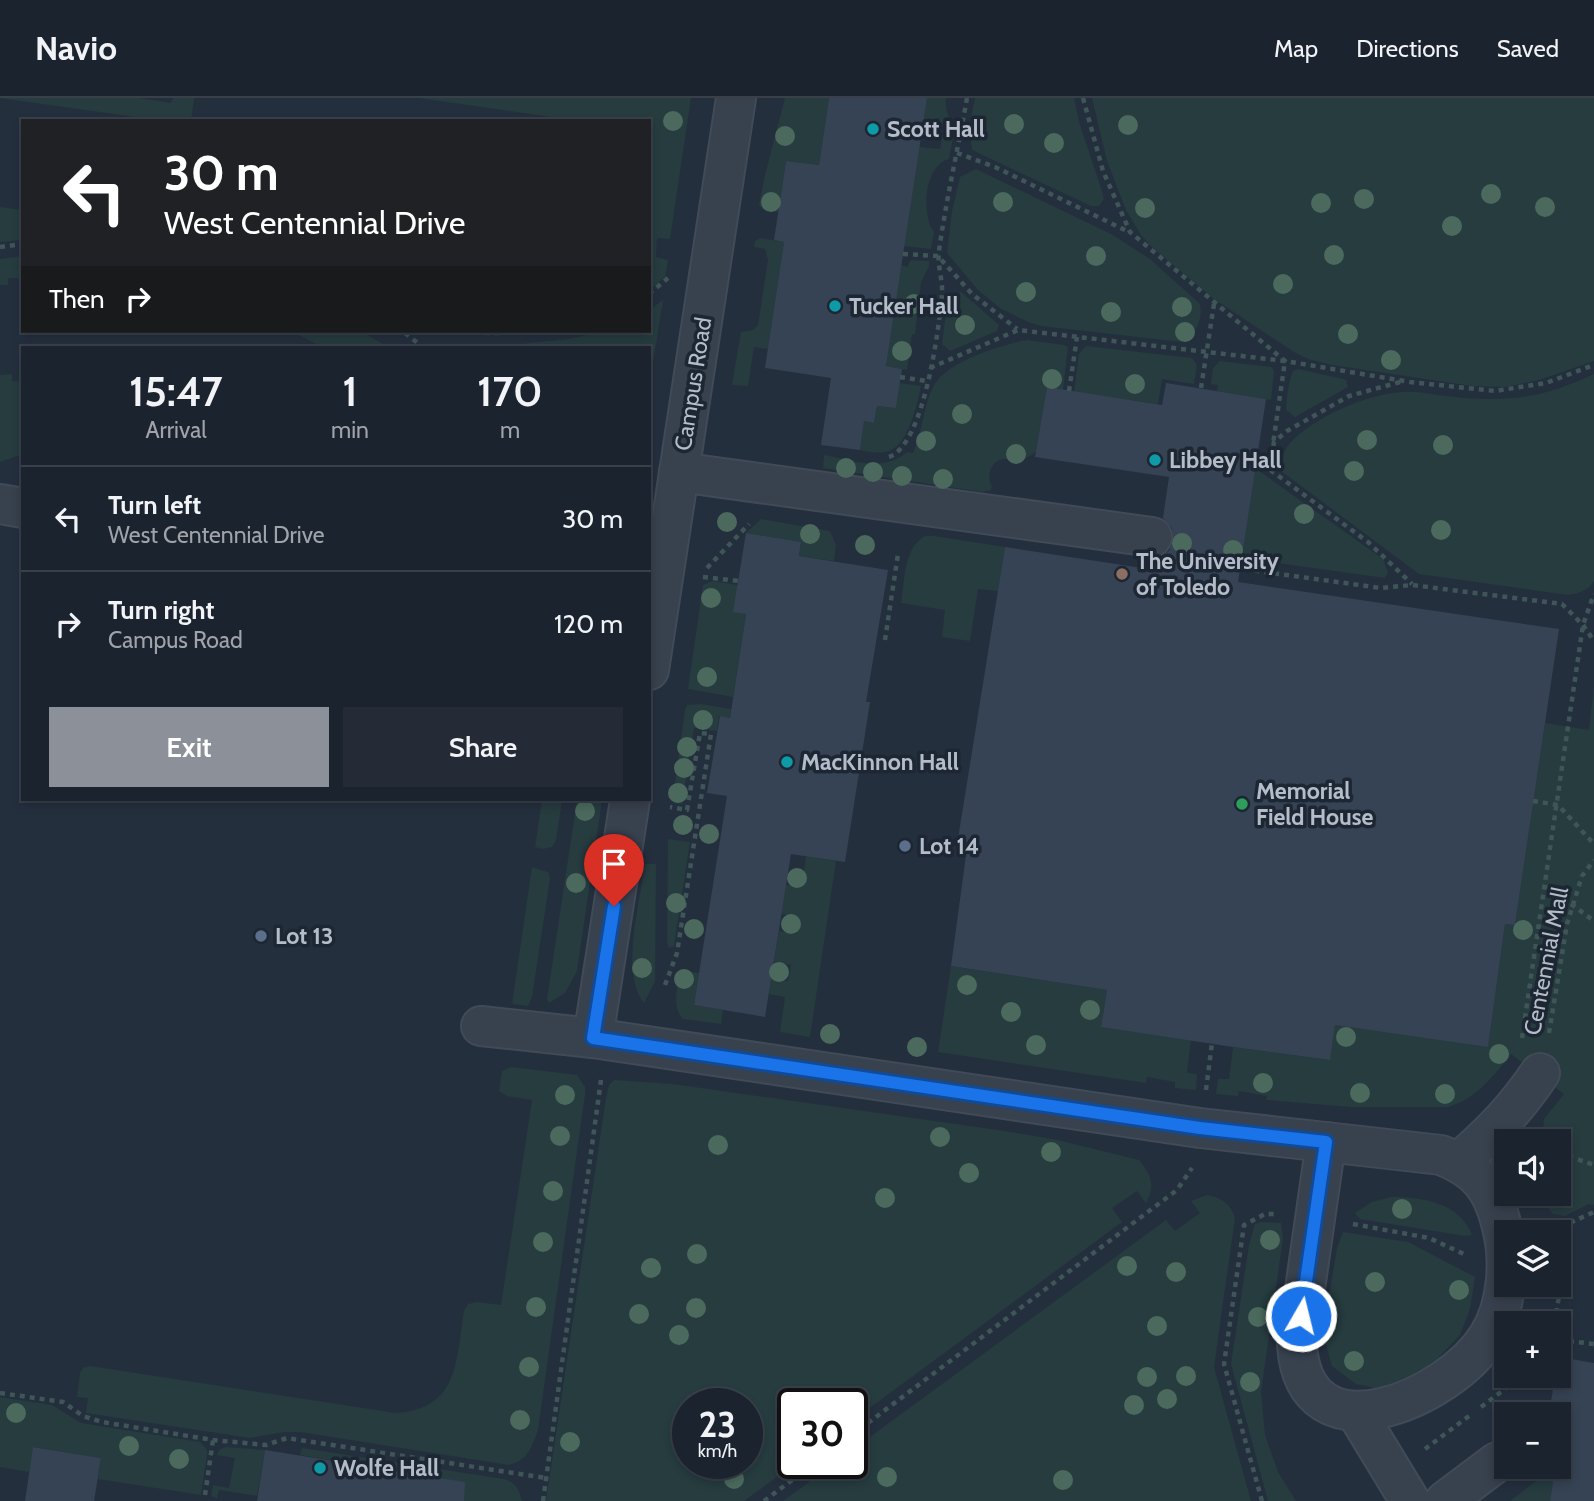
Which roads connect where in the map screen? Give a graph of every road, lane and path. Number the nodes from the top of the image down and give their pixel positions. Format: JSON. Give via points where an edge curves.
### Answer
{"nodes":[{"id":1,"x":736,"y":98,"type":"edge"},
{"id":2,"x":967,"y":98,"type":"edge"},
{"id":3,"x":1083,"y":98,"type":"edge"},
{"id":4,"x":957,"y":153,"type":"junction"},
{"id":5,"x":1129,"y":232,"type":"junction"},
{"id":6,"x":21,"y":244,"type":"edge"},
{"id":7,"x":0,"y":247,"type":"edge"},
{"id":8,"x":903,"y":254,"type":"dead end"},
{"id":9,"x":938,"y":256,"type":"junction"},
{"id":10,"x":677,"y":271,"type":"dead end"},
{"id":11,"x":651,"y":292,"type":"edge"},
{"id":12,"x":1214,"y":304,"type":"junction"},
{"id":13,"x":1018,"y":330,"type":"junction"},
{"id":14,"x":404,"y":333,"type":"edge"},
{"id":15,"x":1077,"y":337,"type":"junction"},
{"id":16,"x":421,"y":346,"type":"edge"},
{"id":17,"x":1206,"y":352,"type":"junction"},
{"id":18,"x":1285,"y":361,"type":"junction"},
{"id":19,"x":1594,"y":365,"type":"edge"},
{"id":20,"x":930,"y":368,"type":"junction"},
{"id":21,"x":900,"y":377,"type":"dead end"},
{"id":22,"x":927,"y":381,"type":"junction"},
{"id":23,"x":1405,"y":381,"type":"junction"},
{"id":24,"x":1201,"y":388,"type":"dead end"},
{"id":25,"x":1069,"y":391,"type":"dead end"},
{"id":26,"x":1273,"y":444,"type":"junction"},
{"id":27,"x":881,"y":457,"type":"dead end"},
{"id":28,"x":1256,"y":463,"type":"dead end"},
{"id":29,"x":1269,"y":468,"type":"junction"},
{"id":30,"x":679,"y":472,"type":"junction"},
{"id":31,"x":0,"y":504,"type":"edge"},
{"id":32,"x":21,"y":508,"type":"edge"},
{"id":33,"x":751,"y":522,"type":"dead end"},
{"id":34,"x":1152,"y":537,"type":"dead end"},
{"id":35,"x":898,"y":554,"type":"dead end"},
{"id":36,"x":739,"y":581,"type":"dead end"},
{"id":37,"x":1412,"y":584,"type":"dead end"},
{"id":38,"x":1594,"y":594,"type":"edge"},
{"id":39,"x":654,"y":604,"type":"edge"},
{"id":40,"x":1583,"y":625,"type":"junction"},
{"id":41,"x":1594,"y":630,"type":"edge"},
{"id":42,"x":885,"y":640,"type":"dead end"},
{"id":43,"x":1594,"y":641,"type":"edge"},
{"id":44,"x":651,"y":644,"type":"edge"},
{"id":45,"x":1533,"y":802,"type":"dead end"},
{"id":46,"x":646,"y":803,"type":"edge"},
{"id":47,"x":1558,"y":805,"type":"junction"},
{"id":48,"x":1594,"y":844,"type":"edge"},
{"id":49,"x":1594,"y":860,"type":"edge"},
{"id":50,"x":1546,"y":885,"type":"junction"},
{"id":51,"x":1572,"y":906,"type":"junction"},
{"id":52,"x":1594,"y":920,"type":"edge"},
{"id":53,"x":666,"y":985,"type":"dead end"},
{"id":54,"x":481,"y":1026,"type":"dead end"},
{"id":55,"x":1212,"y":1043,"type":"dead end"},
{"id":56,"x":598,"y":1054,"type":"junction"},
{"id":57,"x":1529,"y":1060,"type":"junction"},
{"id":58,"x":1205,"y":1097,"type":"dead end"},
{"id":59,"x":1326,"y":1142,"type":"junction"},
{"id":60,"x":1571,"y":1157,"type":"edge"},
{"id":61,"x":1459,"y":1162,"type":"junction"},
{"id":62,"x":1594,"y":1166,"type":"edge"},
{"id":63,"x":1193,"y":1167,"type":"dead end"},
{"id":64,"x":1594,"y":1212,"type":"edge"},
{"id":65,"x":1278,"y":1214,"type":"dead end"},
{"id":66,"x":1346,"y":1222,"type":"dead end"},
{"id":67,"x":1571,"y":1222,"type":"edge"},
{"id":68,"x":1476,"y":1259,"type":"dead end"},
{"id":69,"x":1571,"y":1342,"type":"edge"},
{"id":70,"x":1594,"y":1345,"type":"edge"},
{"id":71,"x":0,"y":1393,"type":"edge"},
{"id":72,"x":1356,"y":1412,"type":"junction"},
{"id":73,"x":868,"y":1423,"type":"edge"},
{"id":74,"x":213,"y":1440,"type":"junction"},
{"id":75,"x":1494,"y":1464,"type":"edge"},
{"id":76,"x":546,"y":1478,"type":"junction"},
{"id":77,"x":794,"y":1479,"type":"edge"},
{"id":78,"x":205,"y":1495,"type":"dead end"},
{"id":79,"x":543,"y":1501,"type":"edge"},
{"id":80,"x":764,"y":1501,"type":"edge"},
{"id":81,"x":1262,"y":1501,"type":"edge"},
{"id":82,"x":1410,"y":1501,"type":"edge"},
{"id":83,"x":1445,"y":1501,"type":"edge"}],
"edges":[{"from":1,"to":30,"type":"street","name":"Campus Road"},
{"from":2,"to":4,"type":"path"},
{"from":3,"to":5,"type":"path","via":[[1103,171]]},
{"from":4,"to":5,"type":"path"},
{"from":4,"to":9,"type":"path"},
{"from":5,"to":12,"type":"path"},
{"from":6,"to":7,"type":"path"},
{"from":8,"to":9,"type":"path"},
{"from":9,"to":13,"type":"path","via":[[983,303]]},
{"from":9,"to":20,"type":"path","via":[[943,291]]},
{"from":10,"to":11,"type":"path"},
{"from":12,"to":17,"type":"path"},
{"from":12,"to":18,"type":"path"},
{"from":13,"to":15,"type":"path"},
{"from":13,"to":20,"type":"path"},
{"from":14,"to":16,"type":"path"},
{"from":15,"to":17,"type":"path"},
{"from":15,"to":25,"type":"path"},
{"from":17,"to":18,"type":"path"},
{"from":17,"to":24,"type":"path"},
{"from":18,"to":23,"type":"path"},
{"from":18,"to":26,"type":"path"},
{"from":19,"to":23,"type":"path","via":[[1546,383],[1495,391]]},
{"from":20,"to":22,"type":"path"},
{"from":21,"to":22,"type":"path"},
{"from":22,"to":27,"type":"path","via":[[907,442],[891,457]]},
{"from":23,"to":26,"type":"path","via":[[1349,396],[1307,418]]},
{"from":26,"to":29,"type":"path"},
{"from":28,"to":29,"type":"path"},
{"from":29,"to":37,"type":"path","via":[[1368,542]]},
{"from":30,"to":34,"type":"street"},
{"from":30,"to":39,"type":"street","name":"Campus Road"},
{"from":31,"to":32,"type":"street"},
{"from":33,"to":36,"type":"path","via":[[699,576]]},
{"from":35,"to":42,"type":"path"},
{"from":38,"to":40,"type":"path"},
{"from":39,"to":44,"type":"street","name":"Campus Road"},
{"from":40,"to":41,"type":"path"},
{"from":40,"to":43,"type":"path"},
{"from":40,"to":47,"type":"path"},
{"from":45,"to":47,"type":"path"},
{"from":46,"to":53,"type":"path","via":[[687,810],[700,733],[711,734],[677,953]]},
{"from":46,"to":56,"type":"street"},
{"from":47,"to":48,"type":"path"},
{"from":47,"to":50,"type":"path"},
{"from":49,"to":51,"type":"path","name":"Centennial Mall","via":[[1582,876]]},
{"from":50,"to":51,"type":"path"},
{"from":50,"to":57,"type":"path","via":[[1526,1014]]},
{"from":51,"to":52,"type":"path"},
{"from":51,"to":57,"type":"path","name":"Centennial Mall","via":[[1547,1046]]},
{"from":54,"to":56,"type":"street"},
{"from":55,"to":58,"type":"path"},
{"from":56,"to":59,"type":"street"},
{"from":56,"to":76,"type":"path"},
{"from":57,"to":61,"type":"street","via":[[1518,1106]]},
{"from":59,"to":61,"type":"street","via":[[1441,1155]]},
{"from":59,"to":72,"type":"street","via":[[1298,1365],[1324,1401]]},
{"from":60,"to":62,"type":"path"},
{"from":61,"to":72,"type":"street","via":[[1488,1188],[1503,1232],[1505,1282],[1495,1322],[1478,1350],[1449,1375],[1399,1404]]},
{"from":63,"to":73,"type":"path","via":[[1177,1190]]},
{"from":64,"to":67,"type":"path"},
{"from":65,"to":81,"type":"path","via":[[1265,1214],[1244,1225],[1224,1364]]},
{"from":66,"to":68,"type":"path","via":[[1429,1238]]},
{"from":69,"to":70,"type":"path"},
{"from":71,"to":74,"type":"path","via":[[64,1402],[83,1416],[102,1422]]},
{"from":72,"to":82,"type":"street"},
{"from":74,"to":76,"type":"path","via":[[267,1445],[287,1438]]},
{"from":74,"to":78,"type":"path"},
{"from":75,"to":83,"type":"street"},
{"from":76,"to":79,"type":"path"},
{"from":77,"to":80,"type":"path"}]}
